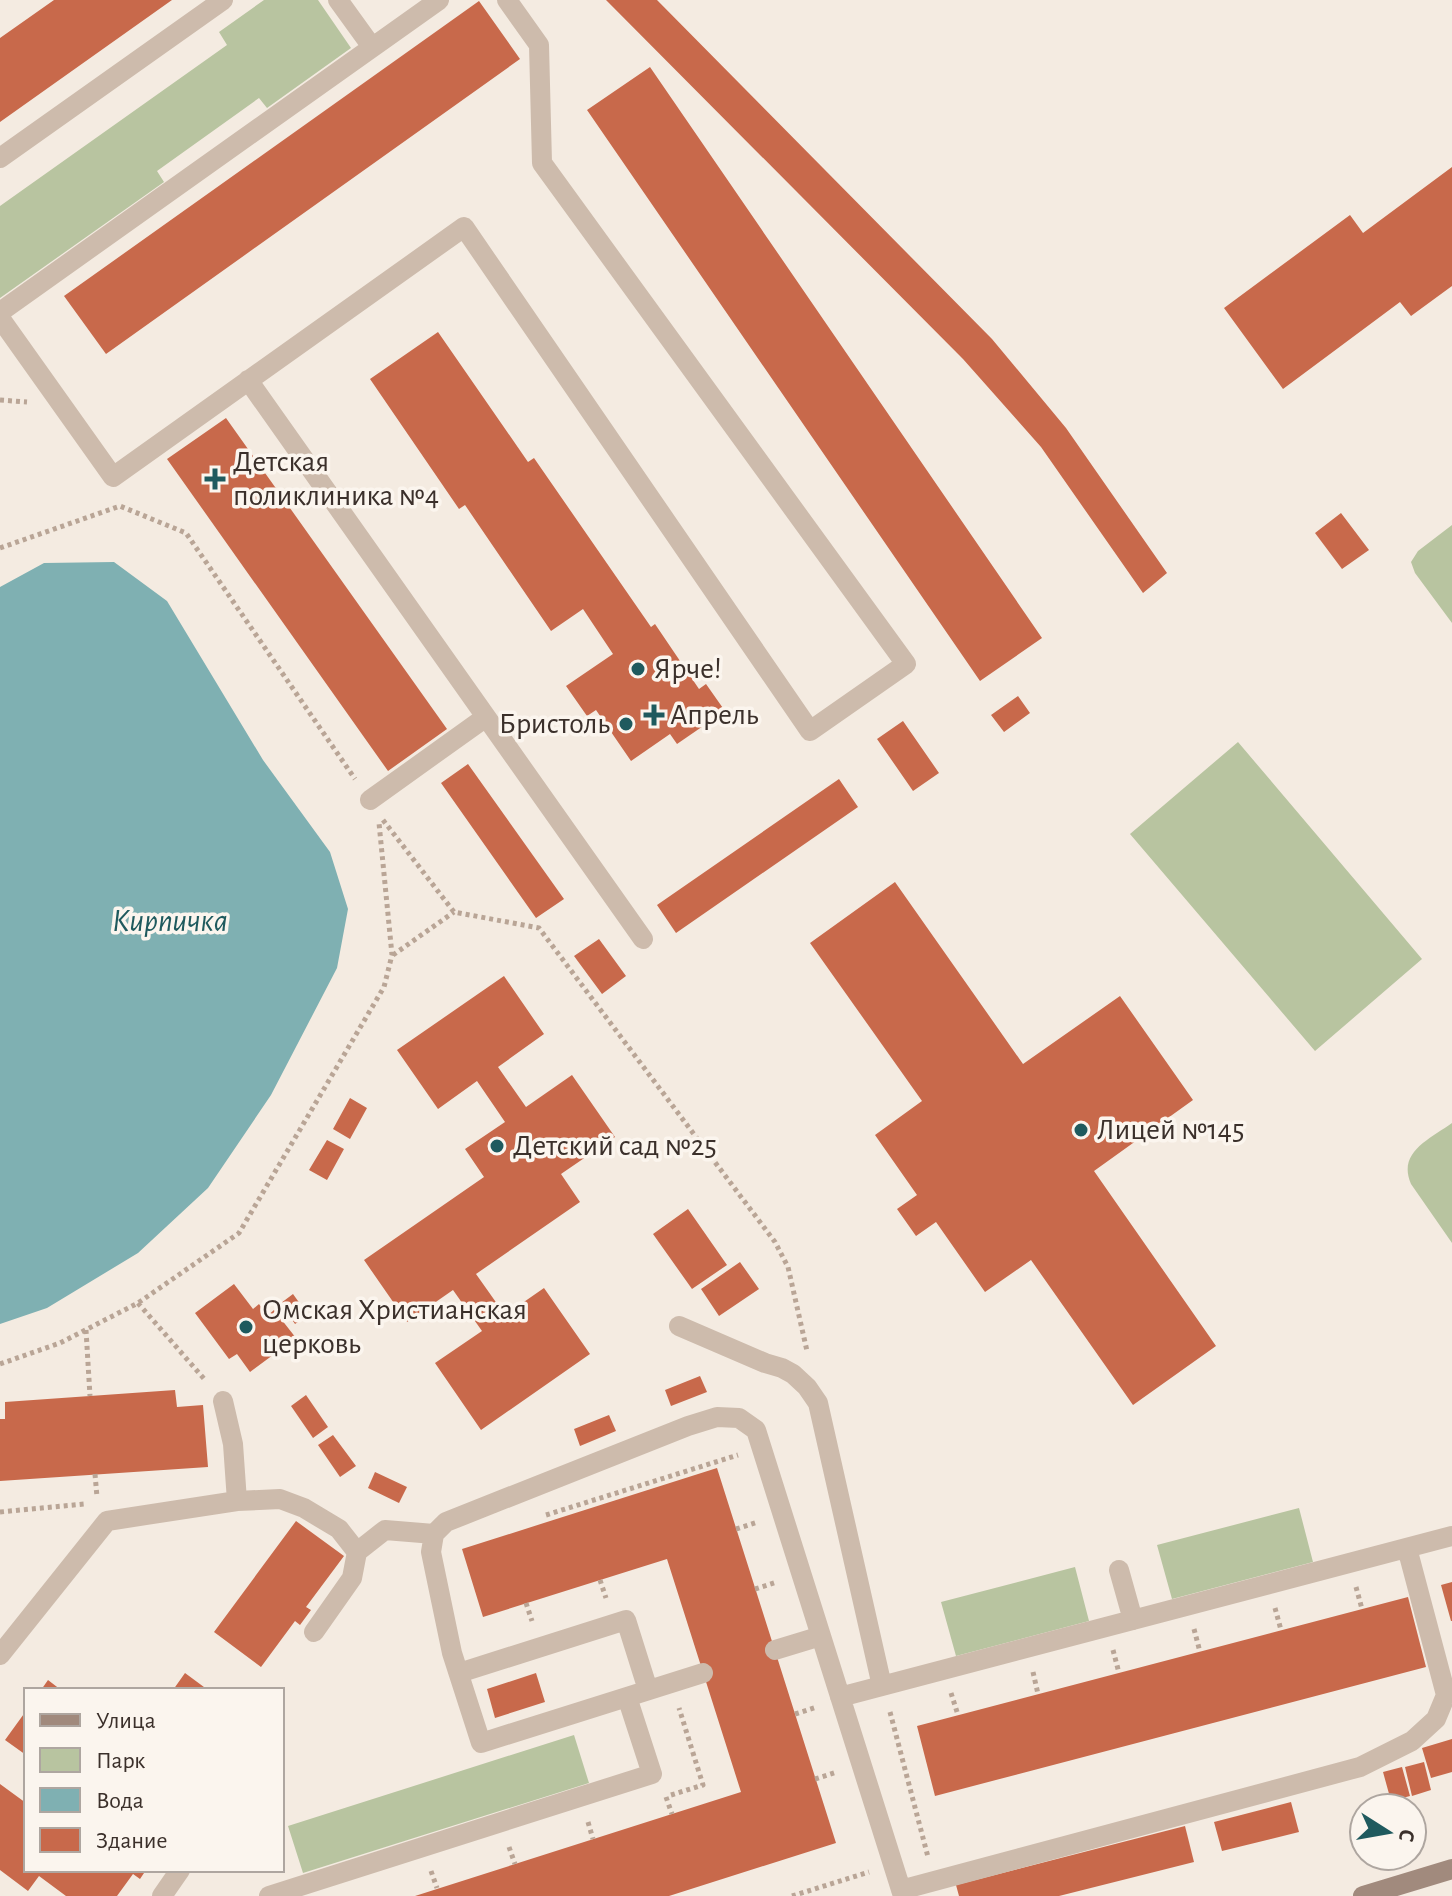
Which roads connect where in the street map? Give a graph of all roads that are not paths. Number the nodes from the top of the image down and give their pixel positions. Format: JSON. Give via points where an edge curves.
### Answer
{"nodes":[{"id":1,"x":223,"y":0,"type":"edge"},
{"id":2,"x":338,"y":0,"type":"edge"},
{"id":3,"x":439,"y":0,"type":"edge"},
{"id":4,"x":507,"y":0,"type":"edge"},
{"id":5,"x":372,"y":47,"type":"junction"},
{"id":6,"x":0,"y":158,"type":"edge"},
{"id":7,"x":0,"y":315,"type":"edge"},
{"id":8,"x":248,"y":380,"type":"junction"},
{"id":9,"x":486,"y":717,"type":"junction"},
{"id":10,"x":370,"y":800,"type":"road end"},
{"id":11,"x":643,"y":939,"type":"dead end"},
{"id":12,"x":679,"y":1326,"type":"dead end"},
{"id":13,"x":223,"y":1401,"type":"road end"},
{"id":14,"x":237,"y":1501,"type":"junction"},
{"id":15,"x":434,"y":1534,"type":"junction"},
{"id":16,"x":1452,"y":1536,"type":"edge"},
{"id":17,"x":1407,"y":1548,"type":"junction"},
{"id":18,"x":357,"y":1552,"type":"junction"},
{"id":19,"x":1119,"y":1570,"type":"dead end"},
{"id":20,"x":1133,"y":1620,"type":"junction"},
{"id":21,"x":314,"y":1632,"type":"dead end"},
{"id":22,"x":821,"y":1636,"type":"junction"},
{"id":23,"x":775,"y":1650,"type":"dead end"},
{"id":24,"x":0,"y":1655,"type":"edge"},
{"id":25,"x":459,"y":1673,"type":"junction"},
{"id":26,"x":703,"y":1673,"type":"dead end"},
{"id":27,"x":882,"y":1686,"type":"junction"},
{"id":28,"x":648,"y":1690,"type":"junction"},
{"id":29,"x":1449,"y":1694,"type":"edge"},
{"id":30,"x":627,"y":1697,"type":"junction"},
{"id":31,"x":840,"y":1697,"type":"junction"},
{"id":32,"x":1452,"y":1869,"type":"edge"},
{"id":33,"x":179,"y":1872,"type":"edge"},
{"id":34,"x":1414,"y":1889,"type":"edge"},
{"id":35,"x":902,"y":1893,"type":"edge"},
{"id":36,"x":162,"y":1896,"type":"edge"},
{"id":37,"x":269,"y":1896,"type":"edge"},
{"id":38,"x":1363,"y":1896,"type":"edge"}],
"edges":[{"from":1,"to":6,"type":"lane"},
{"from":2,"to":5,"type":"lane"},
{"from":3,"to":5,"type":"lane"},
{"from":4,"to":8,"type":"lane","via":[[539,45],[542,163],[906,664],[810,731],[464,227]]},
{"from":5,"to":7,"type":"lane"},
{"from":7,"to":8,"type":"lane","via":[[113,477]]},
{"from":8,"to":9,"type":"lane"},
{"from":9,"to":10,"type":"lane"},
{"from":9,"to":11,"type":"lane"},
{"from":12,"to":27,"type":"lane","via":[[793,1374],[818,1403]]},
{"from":13,"to":14,"type":"lane"},
{"from":14,"to":18,"type":"lane","via":[[280,1499],[304,1508],[339,1529]]},
{"from":14,"to":24,"type":"lane","via":[[107,1521]]},
{"from":15,"to":18,"type":"lane","via":[[385,1530]]},
{"from":15,"to":22,"type":"lane","via":[[446,1522],[688,1426],[717,1417],[739,1418],[756,1430]]},
{"from":15,"to":25,"type":"lane","via":[[435,1576]]},
{"from":16,"to":17,"type":"lane"},
{"from":17,"to":20,"type":"lane"},
{"from":17,"to":29,"type":"lane"},
{"from":18,"to":21,"type":"lane","via":[[352,1578]]},
{"from":19,"to":20,"type":"lane"},
{"from":20,"to":27,"type":"lane"},
{"from":22,"to":23,"type":"lane"},
{"from":22,"to":31,"type":"lane"},
{"from":25,"to":28,"type":"lane","via":[[626,1620]]},
{"from":25,"to":30,"type":"lane","via":[[481,1743]]},
{"from":26,"to":28,"type":"lane"},
{"from":27,"to":31,"type":"lane"},
{"from":28,"to":30,"type":"lane"},
{"from":29,"to":35,"type":"lane","via":[[1436,1719],[1412,1741],[1360,1767]]},
{"from":30,"to":37,"type":"lane","via":[[652,1774]]},
{"from":31,"to":35,"type":"lane"},
{"from":32,"to":34,"type":"main road"},
{"from":33,"to":36,"type":"lane"},
{"from":34,"to":38,"type":"main road"}]}
